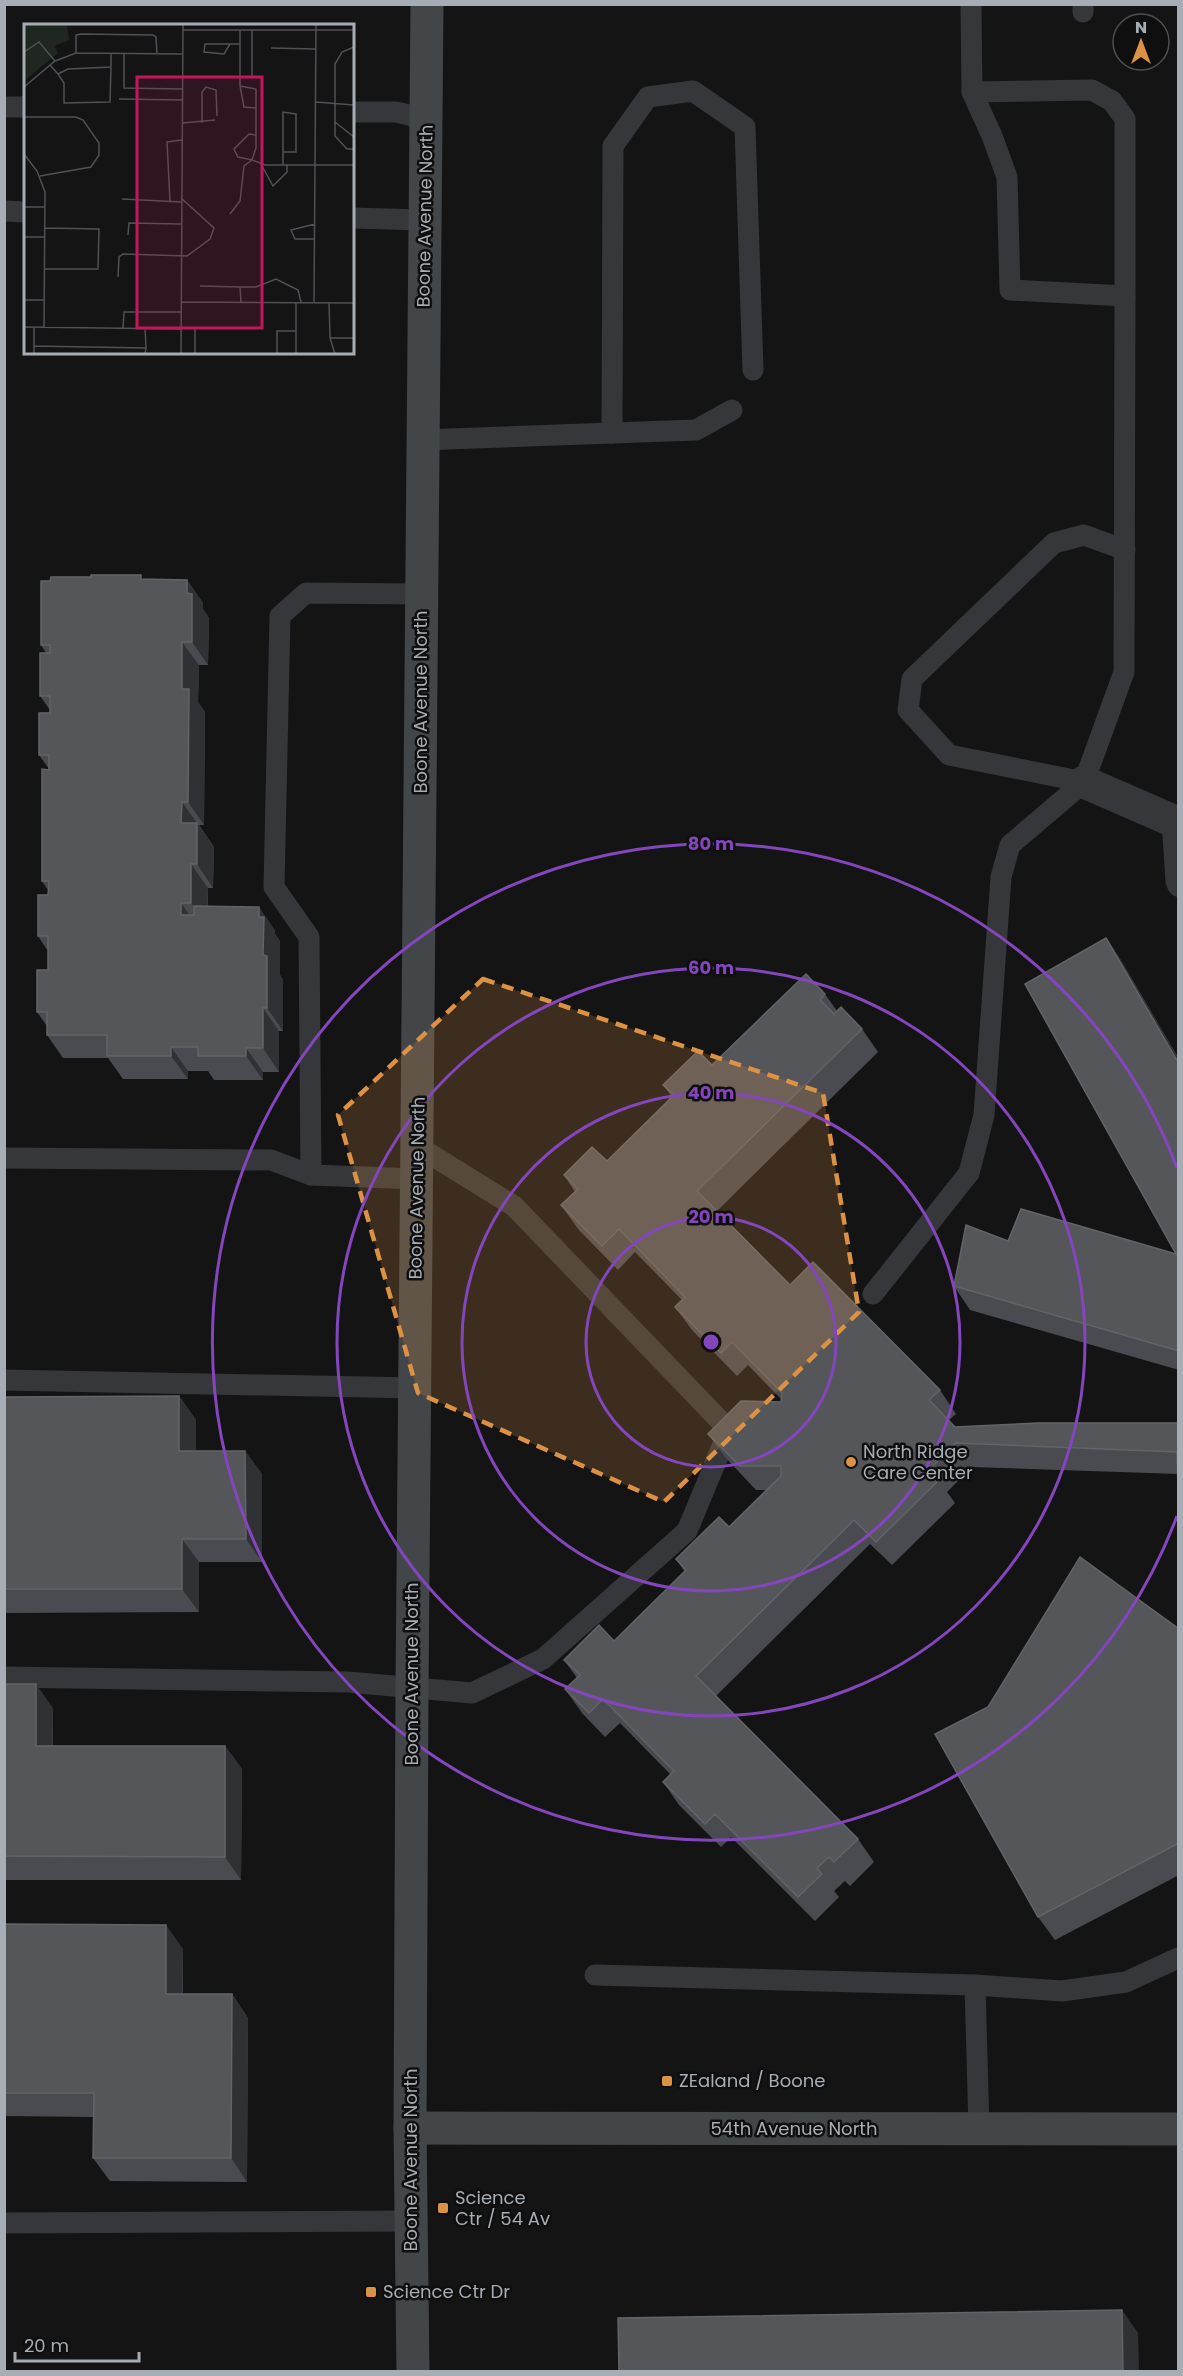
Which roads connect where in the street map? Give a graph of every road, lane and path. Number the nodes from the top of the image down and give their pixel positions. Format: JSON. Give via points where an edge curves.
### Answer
{"nodes":[{"id":1,"x":427,"y":4,"type":"edge"},
{"id":2,"x":971,"y":4,"type":"edge"},
{"id":3,"x":972,"y":92,"type":"junction"},
{"id":4,"x":4,"y":106,"type":"edge"},
{"id":5,"x":24,"y":107,"type":"edge"},
{"id":6,"x":354,"y":111,"type":"edge"},
{"id":7,"x":426,"y":118,"type":"junction"},
{"id":8,"x":4,"y":211,"type":"edge"},
{"id":9,"x":24,"y":212,"type":"edge"},
{"id":10,"x":354,"y":218,"type":"edge"},
{"id":11,"x":424,"y":220,"type":"junction"},
{"id":12,"x":1125,"y":296,"type":"junction"},
{"id":13,"x":753,"y":370,"type":"dead end"},
{"id":14,"x":732,"y":410,"type":"dead end"},
{"id":15,"x":612,"y":433,"type":"junction"},
{"id":16,"x":422,"y":440,"type":"junction"},
{"id":17,"x":1125,"y":550,"type":"junction"},
{"id":18,"x":421,"y":594,"type":"junction"},
{"id":19,"x":1084,"y":782,"type":"junction"},
{"id":20,"x":1175,"y":821,"type":"edge"},
{"id":21,"x":1179,"y":886,"type":"edge"},
{"id":22,"x":417,"y":1146,"type":"junction"},
{"id":23,"x":4,"y":1158,"type":"edge"},
{"id":24,"x":311,"y":1175,"type":"junction"},
{"id":25,"x":417,"y":1179,"type":"junction"},
{"id":26,"x":873,"y":1294,"type":"dead end"},
{"id":27,"x":4,"y":1380,"type":"edge"},
{"id":28,"x":415,"y":1388,"type":"junction"},
{"id":29,"x":4,"y":1677,"type":"edge"},
{"id":30,"x":411,"y":1688,"type":"junction"},
{"id":31,"x":1179,"y":1958,"type":"edge"},
{"id":32,"x":596,"y":1975,"type":"dead end"},
{"id":33,"x":975,"y":1984,"type":"junction"},
{"id":34,"x":410,"y":2128,"type":"junction"},
{"id":35,"x":979,"y":2129,"type":"junction"},
{"id":36,"x":1179,"y":2129,"type":"edge"},
{"id":37,"x":411,"y":2221,"type":"junction"},
{"id":38,"x":4,"y":2223,"type":"edge"},
{"id":39,"x":413,"y":2372,"type":"edge"}],
"edges":[{"from":1,"to":7,"type":"street","name":"Boone Avenue North"},
{"from":2,"to":3,"type":"lane"},
{"from":3,"to":12,"type":"lane","via":[[1007,177],[1010,290]]},
{"from":3,"to":12,"type":"lane","via":[[1092,90],[1112,101],[1125,118]]},
{"from":4,"to":5,"type":"lane"},
{"from":6,"to":7,"type":"lane","via":[[396,112]]},
{"from":7,"to":11,"type":"street","name":"Boone Avenue North"},
{"from":8,"to":9,"type":"lane"},
{"from":10,"to":11,"type":"lane"},
{"from":11,"to":16,"type":"street","name":"Boone Avenue North"},
{"from":12,"to":17,"type":"lane"},
{"from":13,"to":15,"type":"lane","via":[[745,127],[693,91],[648,97],[613,146]]},
{"from":14,"to":15,"type":"lane","via":[[696,430]]},
{"from":15,"to":16,"type":"lane"},
{"from":16,"to":18,"type":"street","name":"Boone Avenue North"},
{"from":17,"to":19,"type":"lane","via":[[1124,672]]},
{"from":17,"to":19,"type":"lane","via":[[1084,535],[1054,543],[912,679],[909,710],[949,755]]},
{"from":18,"to":22,"type":"street","name":"Boone Avenue North"},
{"from":18,"to":24,"type":"lane","via":[[306,593],[280,616],[274,887],[309,937]]},
{"from":19,"to":20,"type":"street"},
{"from":19,"to":26,"type":"lane","via":[[1010,845],[1001,877],[984,1114],[969,1173]]},
{"from":20,"to":21,"type":"lane"},
{"from":22,"to":25,"type":"street","name":"Boone Avenue North"},
{"from":22,"to":30,"type":"lane","via":[[514,1206],[729,1430],[687,1531],[543,1659],[472,1693]]},
{"from":23,"to":24,"type":"lane","via":[[271,1160]]},
{"from":24,"to":25,"type":"lane"},
{"from":25,"to":28,"type":"street","name":"Boone Avenue North"},
{"from":27,"to":28,"type":"lane"},
{"from":28,"to":30,"type":"street","name":"Boone Avenue North"},
{"from":29,"to":30,"type":"lane","via":[[348,1682]]},
{"from":30,"to":34,"type":"street","name":"Boone Avenue North"},
{"from":31,"to":33,"type":"lane","via":[[1126,1982],[1062,1991]]},
{"from":32,"to":33,"type":"lane"},
{"from":33,"to":35,"type":"lane"},
{"from":34,"to":35,"type":"street","name":"54th Avenue North"},
{"from":34,"to":37,"type":"street","name":"Boone Avenue North"},
{"from":35,"to":36,"type":"street","name":"54th Avenue North"},
{"from":37,"to":38,"type":"lane"},
{"from":37,"to":39,"type":"street","name":"Boone Avenue North"}]}
